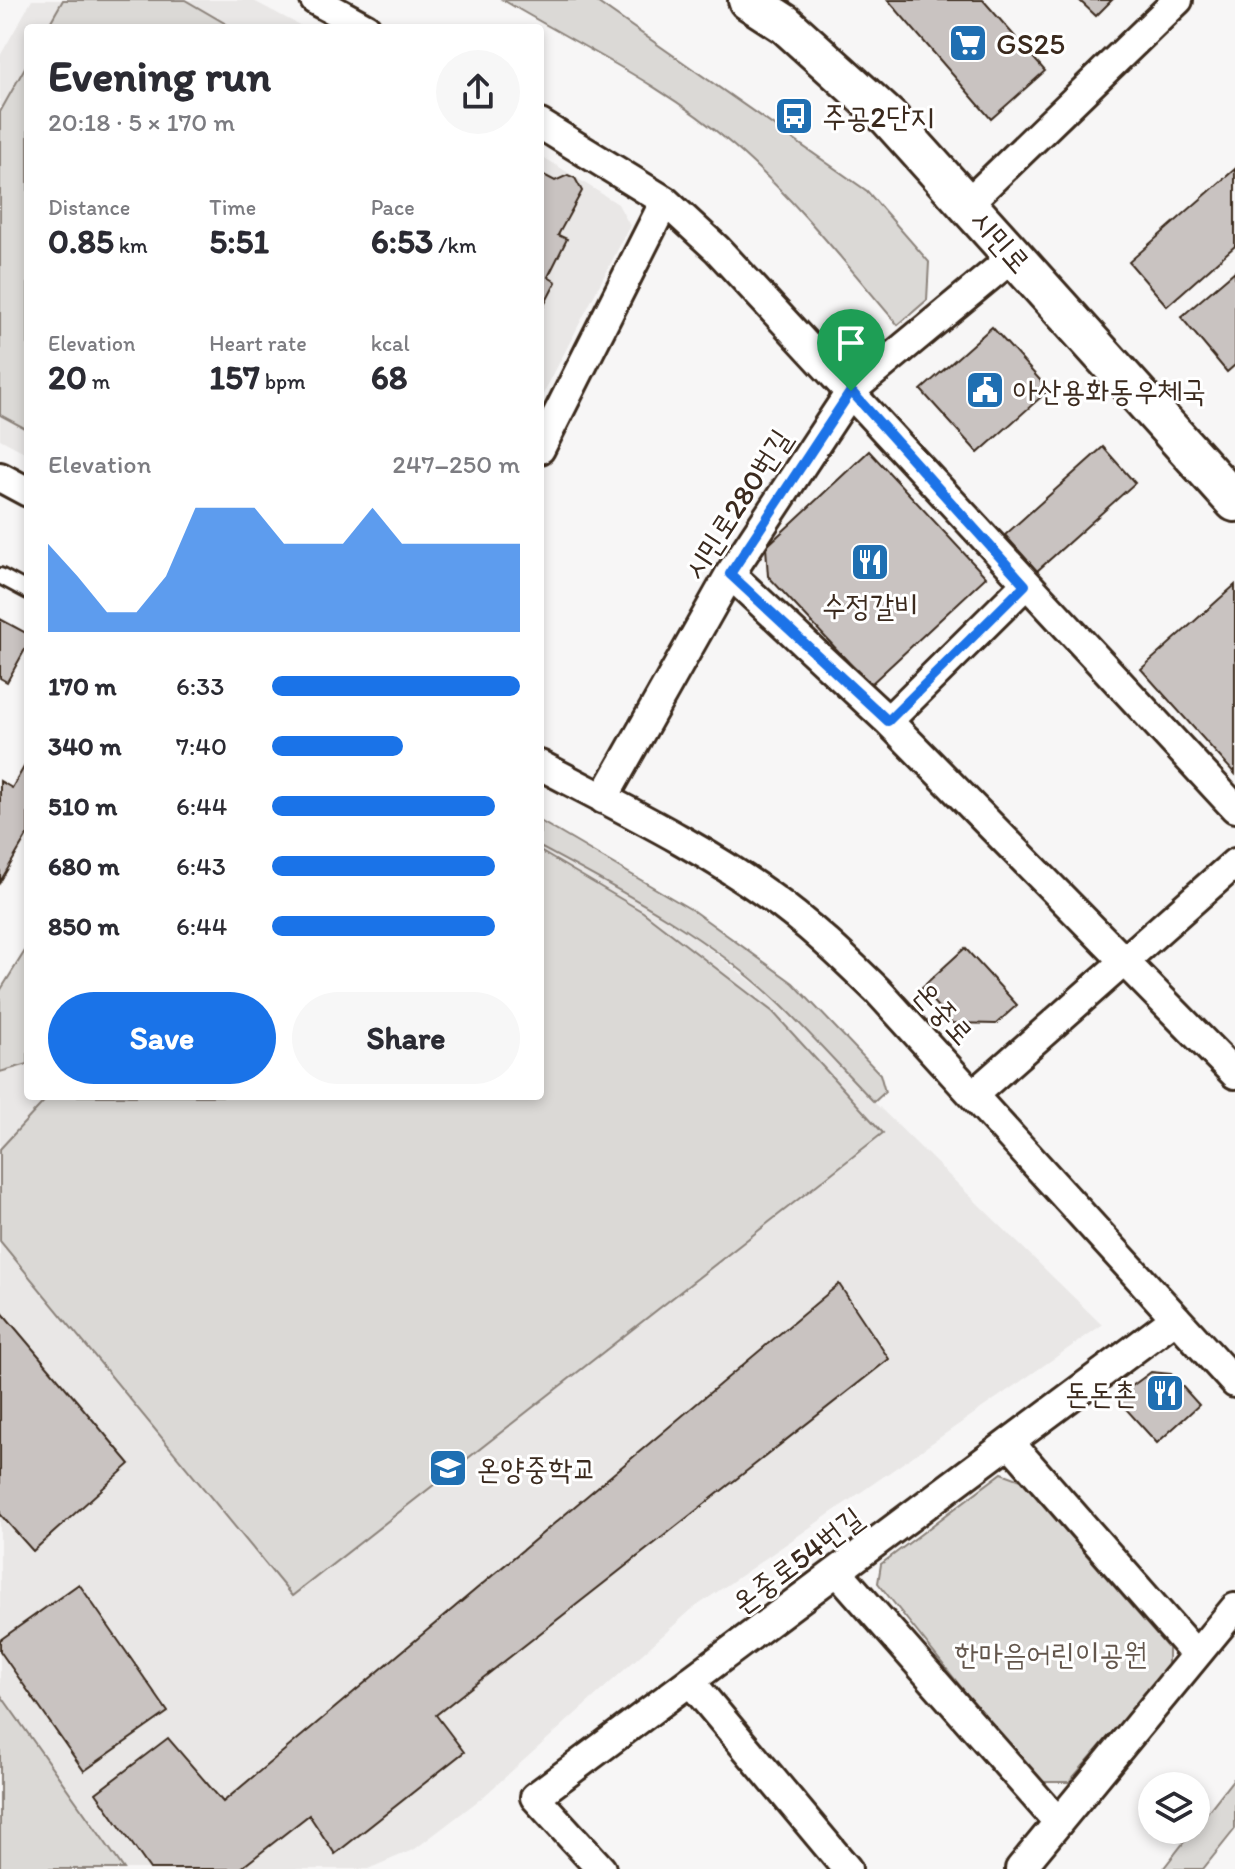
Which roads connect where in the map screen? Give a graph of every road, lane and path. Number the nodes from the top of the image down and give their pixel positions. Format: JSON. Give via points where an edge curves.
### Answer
{"nodes":[{"id":1,"x":315,"y":0,"type":"edge"},
{"id":2,"x":748,"y":0,"type":"edge"},
{"id":3,"x":1178,"y":0,"type":"edge"},
{"id":4,"x":359,"y":24,"type":"edge"},
{"id":5,"x":544,"y":126,"type":"edge"},
{"id":6,"x":665,"y":201,"type":"junction"},
{"id":7,"x":968,"y":203,"type":"junction"},
{"id":8,"x":1014,"y":256,"type":"junction"},
{"id":9,"x":851,"y":391,"type":"junction"},
{"id":10,"x":544,"y":441,"type":"edge"},
{"id":11,"x":0,"y":477,"type":"edge"},
{"id":12,"x":24,"y":490,"type":"edge"},
{"id":13,"x":1235,"y":502,"type":"edge"},
{"id":14,"x":730,"y":574,"type":"junction"},
{"id":15,"x":0,"y":576,"type":"edge"},
{"id":16,"x":1025,"y":585,"type":"junction"},
{"id":17,"x":24,"y":589,"type":"edge"},
{"id":18,"x":888,"y":721,"type":"junction"},
{"id":19,"x":544,"y":767,"type":"edge"},
{"id":20,"x":603,"y":799,"type":"junction"},
{"id":21,"x":1235,"y":808,"type":"edge"},
{"id":22,"x":1235,"y":863,"type":"edge"},
{"id":23,"x":1126,"y":960,"type":"junction"},
{"id":24,"x":1235,"y":1074,"type":"edge"},
{"id":25,"x":973,"y":1095,"type":"junction"},
{"id":26,"x":1176,"y":1318,"type":"junction"},
{"id":27,"x":1235,"y":1383,"type":"edge"},
{"id":28,"x":1010,"y":1443,"type":"junction"},
{"id":29,"x":838,"y":1572,"type":"junction"},
{"id":30,"x":1235,"y":1608,"type":"edge"},
{"id":31,"x":1196,"y":1655,"type":"junction"},
{"id":32,"x":690,"y":1681,"type":"junction"},
{"id":33,"x":1058,"y":1822,"type":"junction"},
{"id":34,"x":601,"y":1869,"type":"edge"},
{"id":35,"x":847,"y":1869,"type":"edge"},
{"id":36,"x":1020,"y":1869,"type":"edge"}],
"edges":[{"from":1,"to":4,"type":"street"},
{"from":2,"to":7,"type":"main road","name":"시민로","via":[[785,24],[889,118]]},
{"from":3,"to":7,"type":"street"},
{"from":5,"to":6,"type":"street"},
{"from":6,"to":9,"type":"street"},
{"from":6,"to":10,"type":"street"},
{"from":7,"to":8,"type":"main road","name":"시민로"},
{"from":8,"to":9,"type":"street","name":"시민로280번길"},
{"from":8,"to":13,"type":"main road","name":"시민로"},
{"from":9,"to":14,"type":"street","name":"시민로280번길"},
{"from":9,"to":16,"type":"street"},
{"from":11,"to":12,"type":"street"},
{"from":14,"to":18,"type":"street"},
{"from":14,"to":20,"type":"street","name":"시민로280번길"},
{"from":15,"to":17,"type":"lane"},
{"from":16,"to":18,"type":"street"},
{"from":16,"to":21,"type":"street"},
{"from":18,"to":23,"type":"street"},
{"from":19,"to":20,"type":"street","name":"온중로"},
{"from":20,"to":25,"type":"street","name":"온중로","via":[[713,858],[770,896],[878,991]]},
{"from":22,"to":23,"type":"street"},
{"from":23,"to":24,"type":"street"},
{"from":23,"to":25,"type":"street"},
{"from":25,"to":26,"type":"street","name":"온중로"},
{"from":26,"to":27,"type":"street","name":"온중로"},
{"from":26,"to":28,"type":"street","name":"온중로54번길"},
{"from":28,"to":29,"type":"street","name":"온중로54번길"},
{"from":28,"to":31,"type":"street"},
{"from":29,"to":32,"type":"street","name":"온중로54번길"},
{"from":29,"to":33,"type":"street"},
{"from":30,"to":31,"type":"street"},
{"from":31,"to":33,"type":"street"},
{"from":32,"to":34,"type":"street","name":"온중로54번길","via":[[535,1797]]},
{"from":32,"to":35,"type":"street"},
{"from":33,"to":36,"type":"street"}]}
